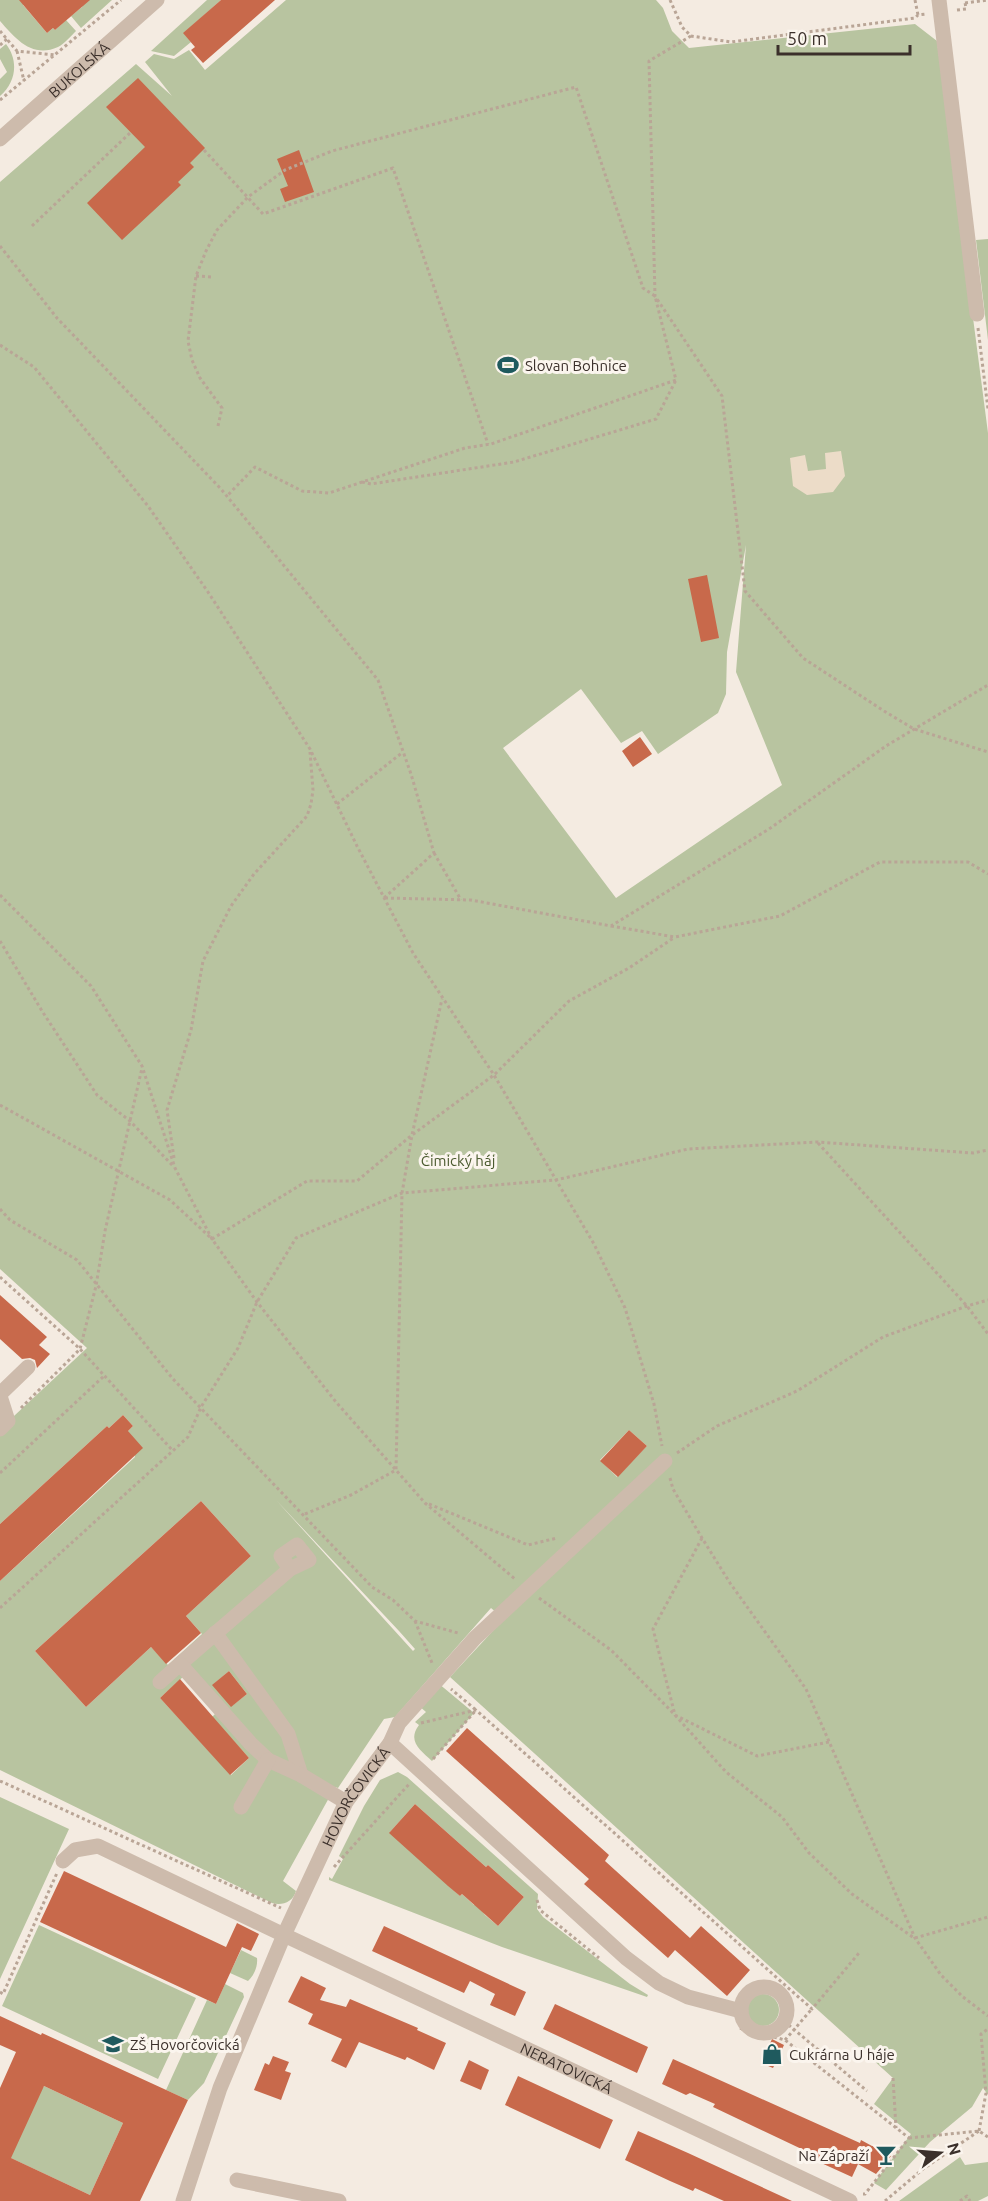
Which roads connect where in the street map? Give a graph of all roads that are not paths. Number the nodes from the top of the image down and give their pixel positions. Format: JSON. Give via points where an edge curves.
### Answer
{"nodes":[{"id":1,"x":156,"y":0,"type":"edge"},
{"id":2,"x":944,"y":6,"type":"edge"},
{"id":3,"x":0,"y":139,"type":"edge"},
{"id":4,"x":977,"y":314,"type":"road end"},
{"id":5,"x":28,"y":1367,"type":"dead end"},
{"id":6,"x":0,"y":1395,"type":"edge"},
{"id":7,"x":4,"y":1425,"type":"edge"},
{"id":8,"x":665,"y":1461,"type":"road end"},
{"id":9,"x":290,"y":1569,"type":"dead end"},
{"id":10,"x":215,"y":1633,"type":"junction"},
{"id":11,"x":180,"y":1664,"type":"junction"},
{"id":12,"x":160,"y":1682,"type":"dead end"},
{"id":13,"x":390,"y":1743,"type":"junction"},
{"id":14,"x":268,"y":1760,"type":"junction"},
{"id":15,"x":301,"y":1774,"type":"junction"},
{"id":16,"x":346,"y":1802,"type":"junction"},
{"id":17,"x":241,"y":1807,"type":"dead end"},
{"id":18,"x":63,"y":1861,"type":"road end"},
{"id":19,"x":284,"y":1935,"type":"junction"},
{"id":20,"x":741,"y":2011,"type":"junction"},
{"id":21,"x":237,"y":2181,"type":"dead end"},
{"id":22,"x":853,"y":2196,"type":"edge"},
{"id":23,"x":183,"y":2201,"type":"edge"},
{"id":24,"x":339,"y":2201,"type":"edge"}],
"edges":[{"from":1,"to":3,"type":"street","name":"BUKOLSKÁ"},
{"from":2,"to":4,"type":"street"},
{"from":5,"to":6,"type":"street"},
{"from":6,"to":7,"type":"street"},
{"from":8,"to":13,"type":"street","via":[[475,1638],[399,1723]]},
{"from":9,"to":10,"type":"street"},
{"from":10,"to":11,"type":"street"},
{"from":10,"to":15,"type":"street","via":[[288,1734]]},
{"from":11,"to":12,"type":"street"},
{"from":11,"to":14,"type":"street"},
{"from":13,"to":16,"type":"street","name":"HOVORČOVICKÁ"},
{"from":13,"to":20,"type":"street","name":"HOVORČOVICKÁ","via":[[626,1958],[659,1983],[688,1997]]},
{"from":14,"to":15,"type":"street"},
{"from":14,"to":17,"type":"street"},
{"from":15,"to":16,"type":"street"},
{"from":16,"to":19,"type":"street","name":"HOVORČOVICKÁ"},
{"from":18,"to":19,"type":"street","name":"NERATOVICKÁ","via":[[75,1850],[99,1846]]},
{"from":19,"to":22,"type":"street","name":"NERATOVICKÁ"},
{"from":19,"to":23,"type":"street","name":"HOVORČOVICKÁ","via":[[220,2088]]},
{"from":20,"to":20,"type":"street","via":[[748,1992],[771,1987],[784,1998],[789,2026],[759,2032],[747,2025]]},
{"from":21,"to":24,"type":"street"}]}
